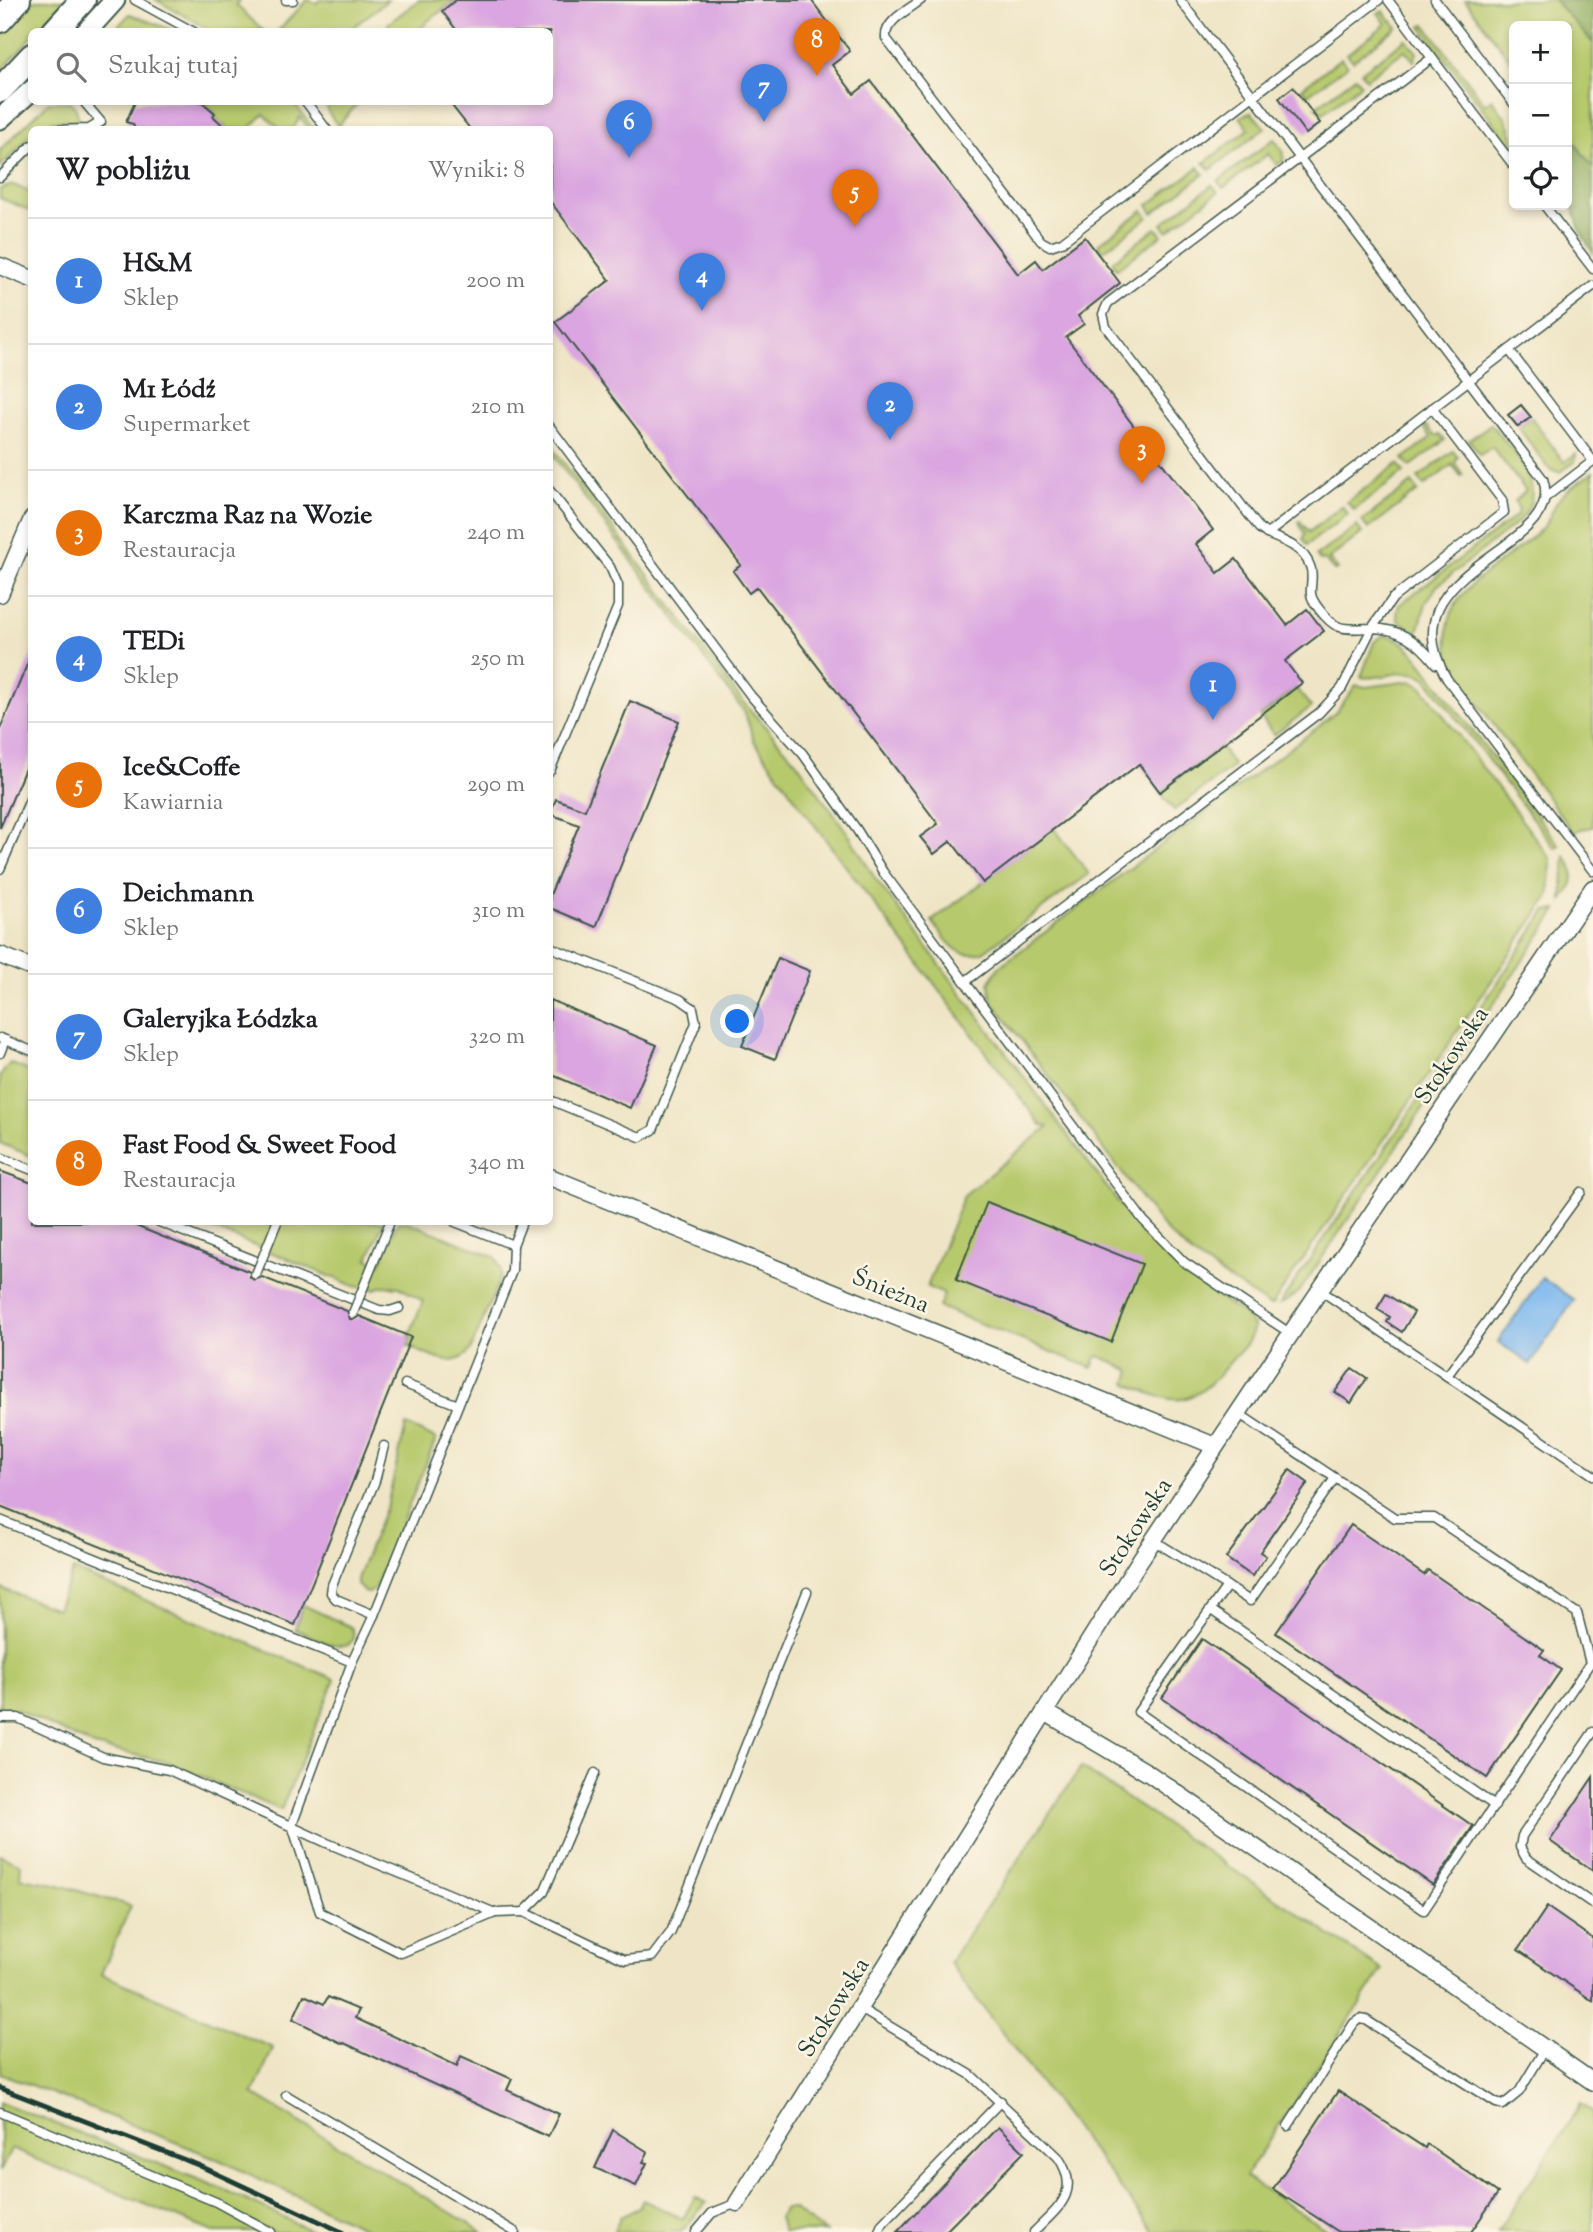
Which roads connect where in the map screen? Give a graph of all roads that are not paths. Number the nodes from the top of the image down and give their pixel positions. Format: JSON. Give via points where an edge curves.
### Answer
{"nodes":[{"id":1,"x":18,"y":0,"type":"edge"},
{"id":2,"x":83,"y":0,"type":"edge"},
{"id":3,"x":115,"y":0,"type":"edge"},
{"id":4,"x":135,"y":0,"type":"edge"},
{"id":5,"x":286,"y":0,"type":"edge"},
{"id":6,"x":293,"y":0,"type":"edge"},
{"id":7,"x":921,"y":0,"type":"edge"},
{"id":8,"x":1180,"y":0,"type":"edge"},
{"id":9,"x":1379,"y":0,"type":"edge"},
{"id":10,"x":1388,"y":0,"type":"edge"},
{"id":11,"x":1435,"y":0,"type":"edge"},
{"id":12,"x":0,"y":20,"type":"edge"},
{"id":13,"x":58,"y":28,"type":"edge"},
{"id":14,"x":90,"y":28,"type":"edge"},
{"id":15,"x":187,"y":28,"type":"edge"},
{"id":16,"x":1432,"y":58,"type":"junction"},
{"id":17,"x":28,"y":60,"type":"edge"},
{"id":18,"x":0,"y":90,"type":"edge"},
{"id":19,"x":28,"y":94,"type":"edge"},
{"id":20,"x":1253,"y":96,"type":"junction"},
{"id":21,"x":1509,"y":97,"type":"edge"},
{"id":22,"x":87,"y":105,"type":"edge"},
{"id":23,"x":308,"y":105,"type":"edge"},
{"id":24,"x":0,"y":119,"type":"edge"},
{"id":25,"x":94,"y":126,"type":"edge"},
{"id":26,"x":324,"y":126,"type":"edge"},
{"id":27,"x":28,"y":149,"type":"edge"},
{"id":28,"x":1301,"y":159,"type":"junction"},
{"id":29,"x":1509,"y":159,"type":"edge"},
{"id":30,"x":0,"y":177,"type":"edge"},
{"id":31,"x":1548,"y":210,"type":"edge"},
{"id":32,"x":0,"y":266,"type":"edge"},
{"id":33,"x":1593,"y":269,"type":"edge"},
{"id":34,"x":28,"y":277,"type":"edge"},
{"id":35,"x":1593,"y":286,"type":"edge"},
{"id":36,"x":1508,"y":350,"type":"junction"},
{"id":37,"x":1469,"y":380,"type":"junction"},
{"id":38,"x":1432,"y":408,"type":"junction"},
{"id":39,"x":553,"y":431,"type":"edge"},
{"id":40,"x":1593,"y":461,"type":"edge"},
{"id":41,"x":553,"y":495,"type":"edge"},
{"id":42,"x":1546,"y":497,"type":"junction"},
{"id":43,"x":28,"y":528,"type":"edge"},
{"id":44,"x":1267,"y":534,"type":"junction"},
{"id":45,"x":0,"y":594,"type":"edge"},
{"id":46,"x":1372,"y":628,"type":"junction"},
{"id":47,"x":1442,"y":671,"type":"junction"},
{"id":48,"x":553,"y":764,"type":"edge"},
{"id":49,"x":28,"y":804,"type":"edge"},
{"id":50,"x":0,"y":869,"type":"edge"},
{"id":51,"x":1593,"y":871,"type":"edge"},
{"id":52,"x":1593,"y":888,"type":"edge"},
{"id":53,"x":553,"y":948,"type":"edge"},
{"id":54,"x":0,"y":955,"type":"edge"},
{"id":55,"x":28,"y":966,"type":"edge"},
{"id":56,"x":966,"y":981,"type":"junction"},
{"id":57,"x":3,"y":1039,"type":"edge"},
{"id":58,"x":28,"y":1049,"type":"edge"},
{"id":59,"x":0,"y":1053,"type":"edge"},
{"id":60,"x":553,"y":1101,"type":"edge"},
{"id":61,"x":0,"y":1157,"type":"edge"},
{"id":62,"x":28,"y":1168,"type":"edge"},
{"id":63,"x":553,"y":1178,"type":"edge"},
{"id":64,"x":1581,"y":1192,"type":"dead end"},
{"id":65,"x":175,"y":1225,"type":"edge"},
{"id":66,"x":276,"y":1225,"type":"edge"},
{"id":67,"x":389,"y":1225,"type":"edge"},
{"id":68,"x":463,"y":1225,"type":"edge"},
{"id":69,"x":521,"y":1225,"type":"edge"},
{"id":70,"x":513,"y":1245,"type":"junction"},
{"id":71,"x":256,"y":1274,"type":"dead end"},
{"id":72,"x":1320,"y":1290,"type":"junction"},
{"id":73,"x":399,"y":1308,"type":"dead end"},
{"id":74,"x":353,"y":1313,"type":"dead end"},
{"id":75,"x":1291,"y":1334,"type":"junction"},
{"id":76,"x":1447,"y":1376,"type":"junction"},
{"id":77,"x":405,"y":1384,"type":"dead end"},
{"id":78,"x":458,"y":1405,"type":"junction"},
{"id":79,"x":1238,"y":1413,"type":"junction"},
{"id":80,"x":384,"y":1446,"type":"dead end"},
{"id":81,"x":1215,"y":1446,"type":"junction"},
{"id":82,"x":1593,"y":1475,"type":"edge"},
{"id":83,"x":1335,"y":1478,"type":"junction"},
{"id":84,"x":0,"y":1520,"type":"edge"},
{"id":85,"x":1153,"y":1540,"type":"junction"},
{"id":86,"x":1227,"y":1586,"type":"junction"},
{"id":87,"x":807,"y":1592,"type":"dead end"},
{"id":88,"x":1210,"y":1611,"type":"junction"},
{"id":89,"x":374,"y":1615,"type":"junction"},
{"id":90,"x":352,"y":1662,"type":"junction"},
{"id":91,"x":1045,"y":1712,"type":"junction"},
{"id":92,"x":0,"y":1718,"type":"edge"},
{"id":93,"x":1593,"y":1732,"type":"edge"},
{"id":94,"x":595,"y":1773,"type":"dead end"},
{"id":95,"x":1495,"y":1806,"type":"junction"},
{"id":96,"x":292,"y":1825,"type":"junction"},
{"id":97,"x":1593,"y":1904,"type":"edge"},
{"id":98,"x":524,"y":1912,"type":"junction"},
{"id":99,"x":495,"y":1913,"type":"junction"},
{"id":100,"x":859,"y":2008,"type":"junction"},
{"id":101,"x":1545,"y":2049,"type":"junction"},
{"id":102,"x":1593,"y":2082,"type":"edge"},
{"id":103,"x":286,"y":2095,"type":"dead end"},
{"id":104,"x":1000,"y":2101,"type":"junction"},
{"id":105,"x":0,"y":2112,"type":"edge"},
{"id":106,"x":1288,"y":2126,"type":"dead end"},
{"id":107,"x":737,"y":2203,"type":"joint"},
{"id":108,"x":271,"y":2232,"type":"edge"},
{"id":109,"x":515,"y":2232,"type":"edge"},
{"id":110,"x":696,"y":2232,"type":"edge"},
{"id":111,"x":879,"y":2232,"type":"edge"},
{"id":112,"x":1034,"y":2232,"type":"edge"}],
"edges":[{"from":1,"to":12,"type":"main road"},
{"from":2,"to":13,"type":"main road"},
{"from":3,"to":14,"type":"street"},
{"from":4,"to":15,"type":"lane"},
{"from":5,"to":6,"type":"lane"},
{"from":7,"to":20,"type":"lane","via":[[889,25],[886,38],[1047,245],[1062,242]]},
{"from":8,"to":20,"type":"lane"},
{"from":9,"to":20,"type":"lane"},
{"from":10,"to":16,"type":"lane"},
{"from":11,"to":21,"type":"lane"},
{"from":16,"to":28,"type":"lane"},
{"from":16,"to":29,"type":"lane"},
{"from":17,"to":18,"type":"main road"},
{"from":19,"to":24,"type":"street"},
{"from":20,"to":28,"type":"lane"},
{"from":22,"to":25,"type":"lane","via":[[101,121]]},
{"from":23,"to":26,"type":"lane"},
{"from":27,"to":30,"type":"lane"},
{"from":28,"to":37,"type":"lane"},
{"from":28,"to":44,"type":"lane","via":[[1108,303],[1103,314],[1112,335]]},
{"from":31,"to":33,"type":"lane"},
{"from":32,"to":34,"type":"street"},
{"from":35,"to":36,"type":"lane"},
{"from":36,"to":37,"type":"lane"},
{"from":36,"to":40,"type":"lane"},
{"from":37,"to":38,"type":"lane"},
{"from":37,"to":42,"type":"lane","via":[[1537,470]]},
{"from":38,"to":44,"type":"lane"},
{"from":38,"to":46,"type":"lane","via":[[1502,499],[1504,512],[1393,598]]},
{"from":39,"to":56,"type":"lane","via":[[751,696],[803,754],[883,872]]},
{"from":40,"to":42,"type":"lane"},
{"from":41,"to":48,"type":"lane","via":[[610,567],[618,585],[618,606]]},
{"from":42,"to":47,"type":"lane","via":[[1530,524],[1444,597],[1433,632]]},
{"from":43,"to":45,"type":"street"},
{"from":44,"to":46,"type":"lane","via":[[1296,547],[1308,562],[1311,597],[1327,620],[1343,629]]},
{"from":46,"to":47,"type":"lane","via":[[1407,636]]},
{"from":46,"to":56,"type":"lane","via":[[1349,676],[1319,713]]},
{"from":47,"to":51,"type":"lane"},
{"from":49,"to":50,"type":"lane"},
{"from":52,"to":72,"type":"street","name":"Stokowska"},
{"from":53,"to":60,"type":"lane","via":[[680,999],[692,1008],[696,1023],[653,1130],[646,1134],[639,1137]]},
{"from":54,"to":55,"type":"street"},
{"from":56,"to":75,"type":"lane","via":[[1154,1233],[1194,1269]]},
{"from":57,"to":58,"type":"lane"},
{"from":57,"to":59,"type":"lane"},
{"from":61,"to":62,"type":"lane"},
{"from":63,"to":81,"type":"street","name":"Śnieżna"},
{"from":64,"to":76,"type":"lane"},
{"from":65,"to":73,"type":"lane","via":[[379,1310]]},
{"from":66,"to":71,"type":"lane","bridge":true},
{"from":67,"to":74,"type":"lane","bridge":true},
{"from":68,"to":70,"type":"lane"},
{"from":69,"to":70,"type":"lane"},
{"from":70,"to":78,"type":"lane","via":[[512,1271]]},
{"from":72,"to":75,"type":"street","name":"Stokowska"},
{"from":72,"to":76,"type":"lane"},
{"from":75,"to":79,"type":"street","name":"Stokowska"},
{"from":76,"to":82,"type":"lane"},
{"from":77,"to":78,"type":"lane"},
{"from":78,"to":89,"type":"lane"},
{"from":79,"to":81,"type":"street","name":"Stokowska"},
{"from":79,"to":83,"type":"lane"},
{"from":80,"to":89,"type":"lane","via":[[331,1593]]},
{"from":81,"to":85,"type":"street","name":"Stokowska"},
{"from":83,"to":86,"type":"lane","via":[[1250,1601]]},
{"from":83,"to":95,"type":"lane","via":[[1395,1518],[1434,1518],[1577,1613],[1590,1663]]},
{"from":84,"to":90,"type":"lane"},
{"from":85,"to":86,"type":"lane"},
{"from":85,"to":91,"type":"street","name":"Stokowska"},
{"from":86,"to":88,"type":"lane"},
{"from":87,"to":98,"type":"lane","via":[[671,1931],[652,1957],[625,1960]]},
{"from":88,"to":95,"type":"lane"},
{"from":88,"to":95,"type":"lane","via":[[1138,1713],[1412,1902],[1424,1910]]},
{"from":89,"to":90,"type":"lane"},
{"from":90,"to":96,"type":"lane"},
{"from":91,"to":100,"type":"street","name":"Stokowska"},
{"from":91,"to":101,"type":"street","via":[[1147,1773]]},
{"from":92,"to":96,"type":"lane","via":[[18,1718],[103,1757],[169,1770]]},
{"from":93,"to":97,"type":"lane","via":[[1522,1836],[1520,1847],[1527,1858]]},
{"from":94,"to":98,"type":"lane","via":[[544,1892]]},
{"from":96,"to":99,"type":"lane"},
{"from":96,"to":99,"type":"lane","via":[[320,1912],[401,1953]]},
{"from":98,"to":99,"type":"lane"},
{"from":100,"to":104,"type":"lane","via":[[971,2075]]},
{"from":100,"to":107,"type":"street","name":"Stokowska"},
{"from":101,"to":102,"type":"street"},
{"from":101,"to":106,"type":"lane","via":[[1519,2092],[1503,2105],[1360,2019]]},
{"from":103,"to":109,"type":"lane"},
{"from":104,"to":111,"type":"lane"},
{"from":104,"to":112,"type":"lane","via":[[1066,2168],[1067,2194]]},
{"from":105,"to":108,"type":"lane","via":[[216,2203]]},
{"from":107,"to":110,"type":"lane","via":[[712,2213]]}]}
